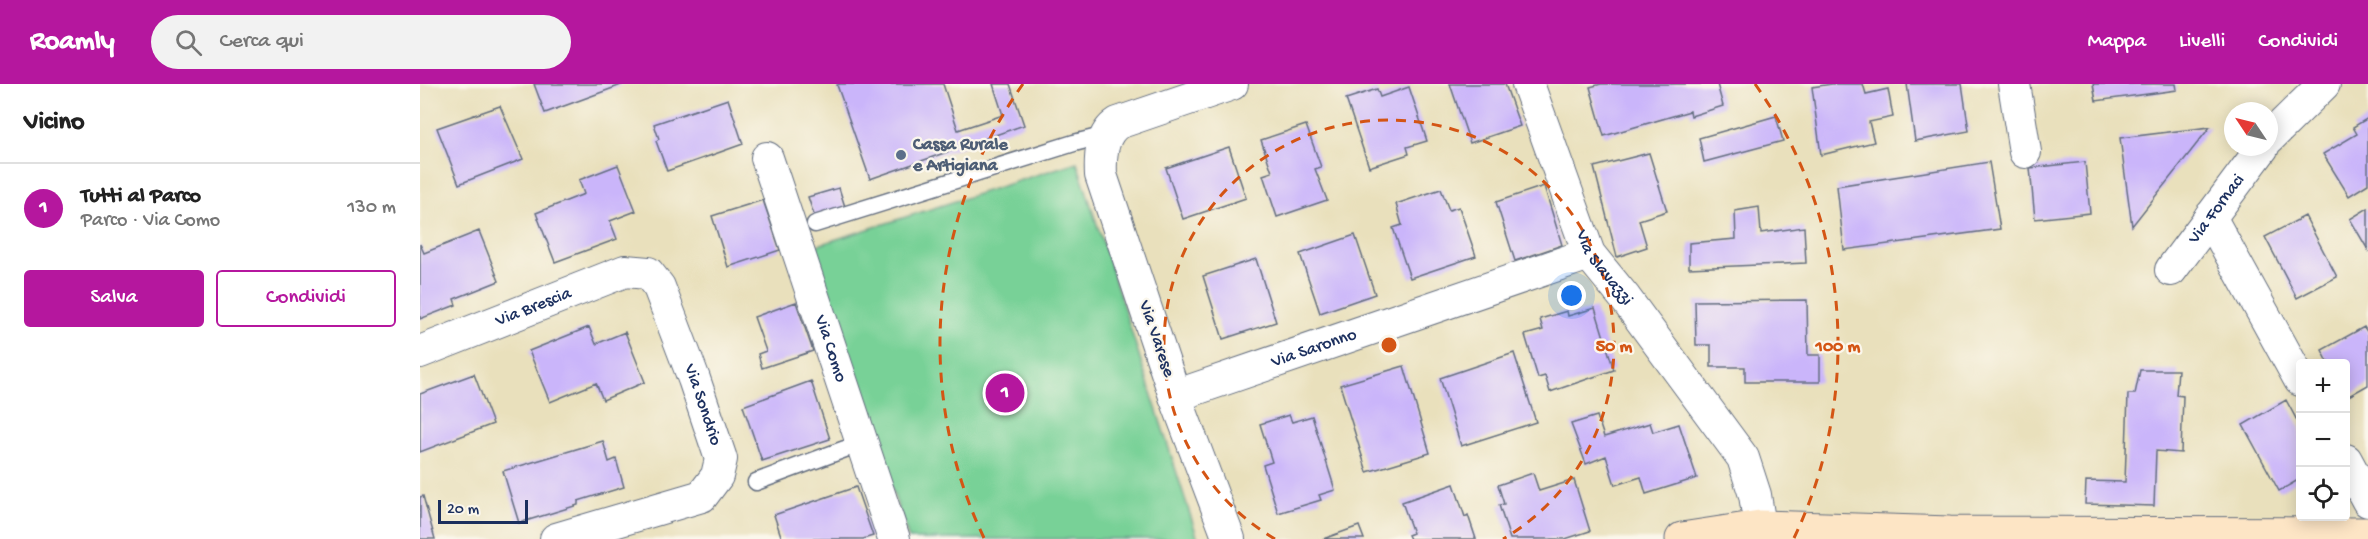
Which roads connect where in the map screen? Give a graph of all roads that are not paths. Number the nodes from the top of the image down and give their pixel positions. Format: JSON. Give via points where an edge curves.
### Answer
{"nodes":[{"id":1,"x":1232,"y":84,"type":"edge"},
{"id":2,"x":1528,"y":84,"type":"edge"},
{"id":3,"x":2014,"y":84,"type":"edge"},
{"id":4,"x":2324,"y":84,"type":"edge"},
{"id":5,"x":2278,"y":129,"type":"edge"},
{"id":6,"x":1106,"y":135,"type":"junction"},
{"id":7,"x":2025,"y":152,"type":"dead end"},
{"id":8,"x":2256,"y":156,"type":"edge"},
{"id":9,"x":767,"y":158,"type":"dead end"},
{"id":10,"x":2210,"y":217,"type":"junction"},
{"id":11,"x":815,"y":224,"type":"dead end"},
{"id":12,"x":1589,"y":254,"type":"junction"},
{"id":13,"x":2171,"y":270,"type":"dead end"},
{"id":14,"x":648,"y":273,"type":"joint"},
{"id":15,"x":420,"y":352,"type":"edge"},
{"id":16,"x":2296,"y":371,"type":"edge"},
{"id":17,"x":1175,"y":396,"type":"junction"},
{"id":18,"x":865,"y":451,"type":"junction"},
{"id":19,"x":2350,"y":467,"type":"edge"},
{"id":20,"x":756,"y":482,"type":"dead end"},
{"id":21,"x":2368,"y":501,"type":"edge"},
{"id":22,"x":1760,"y":527,"type":"junction"},
{"id":23,"x":2368,"y":534,"type":"edge"},
{"id":24,"x":1979,"y":535,"type":"edge"},
{"id":25,"x":556,"y":539,"type":"edge"},
{"id":26,"x":894,"y":539,"type":"edge"},
{"id":27,"x":1229,"y":539,"type":"edge"},
{"id":28,"x":1682,"y":539,"type":"edge"}],
"edges":[{"from":1,"to":6,"type":"street","via":[[1118,123]]},
{"from":2,"to":12,"type":"street","name":"Via Slavazzi"},
{"from":3,"to":7,"type":"street"},
{"from":4,"to":5,"type":"street"},
{"from":6,"to":11,"type":"lane"},
{"from":6,"to":17,"type":"street","name":"Via Varese","via":[[1101,175]]},
{"from":8,"to":10,"type":"street","name":"Via Fornaci"},
{"from":9,"to":18,"type":"street","name":"Via Como"},
{"from":10,"to":13,"type":"street","name":"Via Fornaci"},
{"from":10,"to":16,"type":"street"},
{"from":12,"to":17,"type":"street","name":"Via Saronno"},
{"from":12,"to":22,"type":"street","name":"Via Slavazzi","via":[[1743,458]]},
{"from":14,"to":15,"type":"street","name":"Via Brescia","via":[[626,271]]},
{"from":14,"to":25,"type":"street","name":"Via Sondrio","via":[[659,287],[694,379],[721,459],[717,476],[702,496]]},
{"from":17,"to":27,"type":"street","name":"Via Varese"},
{"from":18,"to":20,"type":"lane","via":[[856,447],[845,449]]},
{"from":18,"to":26,"type":"street","name":"Via Como"},
{"from":19,"to":21,"type":"street"},
{"from":22,"to":24,"type":"street"},
{"from":22,"to":28,"type":"street"},
{"from":23,"to":24,"type":"street"}]}
